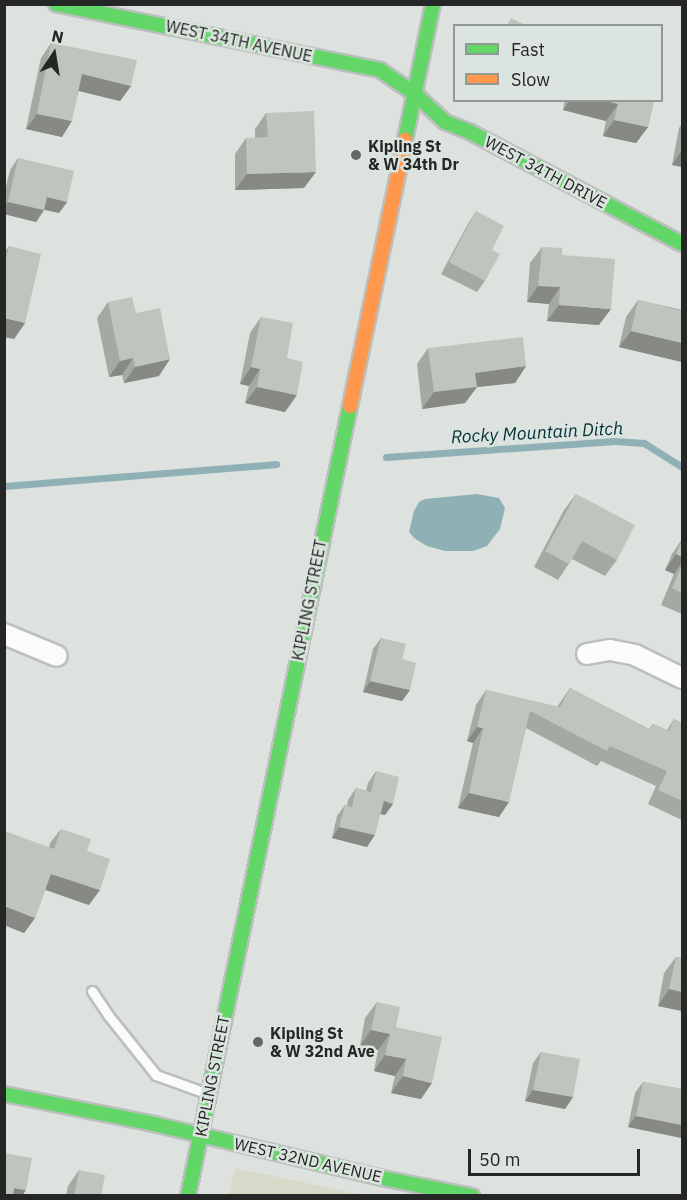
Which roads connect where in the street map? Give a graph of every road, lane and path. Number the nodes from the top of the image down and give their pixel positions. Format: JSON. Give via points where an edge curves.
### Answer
{"nodes":[{"id":1,"x":56,"y":4,"type":"edge"},
{"id":2,"x":433,"y":4,"type":"edge"},
{"id":3,"x":415,"y":94,"type":"junction"},
{"id":4,"x":682,"y":244,"type":"edge"},
{"id":5,"x":4,"y":634,"type":"edge"},
{"id":6,"x":586,"y":654,"type":"dead end"},
{"id":7,"x":57,"y":656,"type":"dead end"},
{"id":8,"x":682,"y":678,"type":"edge"},
{"id":9,"x":92,"y":991,"type":"dead end"},
{"id":10,"x":208,"y":1093,"type":"junction"},
{"id":11,"x":4,"y":1094,"type":"edge"},
{"id":12,"x":201,"y":1134,"type":"junction"},
{"id":13,"x":189,"y":1196,"type":"edge"},
{"id":14,"x":471,"y":1196,"type":"edge"}],
"edges":[{"from":1,"to":3,"type":"main road","name":"WEST 34TH AVENUE","via":[[380,70]]},
{"from":2,"to":3,"type":"main road","name":"KIPLING STREET"},
{"from":3,"to":4,"type":"main road","name":"WEST 34TH DRIVE","via":[[445,122]]},
{"from":3,"to":10,"type":"main road","name":"KIPLING STREET"},
{"from":5,"to":7,"type":"street"},
{"from":6,"to":8,"type":"street","via":[[610,650],[635,655]]},
{"from":9,"to":10,"type":"lane","via":[[156,1075]]},
{"from":10,"to":12,"type":"main road","name":"KIPLING STREET"},
{"from":11,"to":12,"type":"main road","name":"WEST 32ND AVENUE"},
{"from":12,"to":13,"type":"main road","name":"KIPLING STREET"},
{"from":12,"to":14,"type":"main road","name":"WEST 32ND AVENUE"}]}
